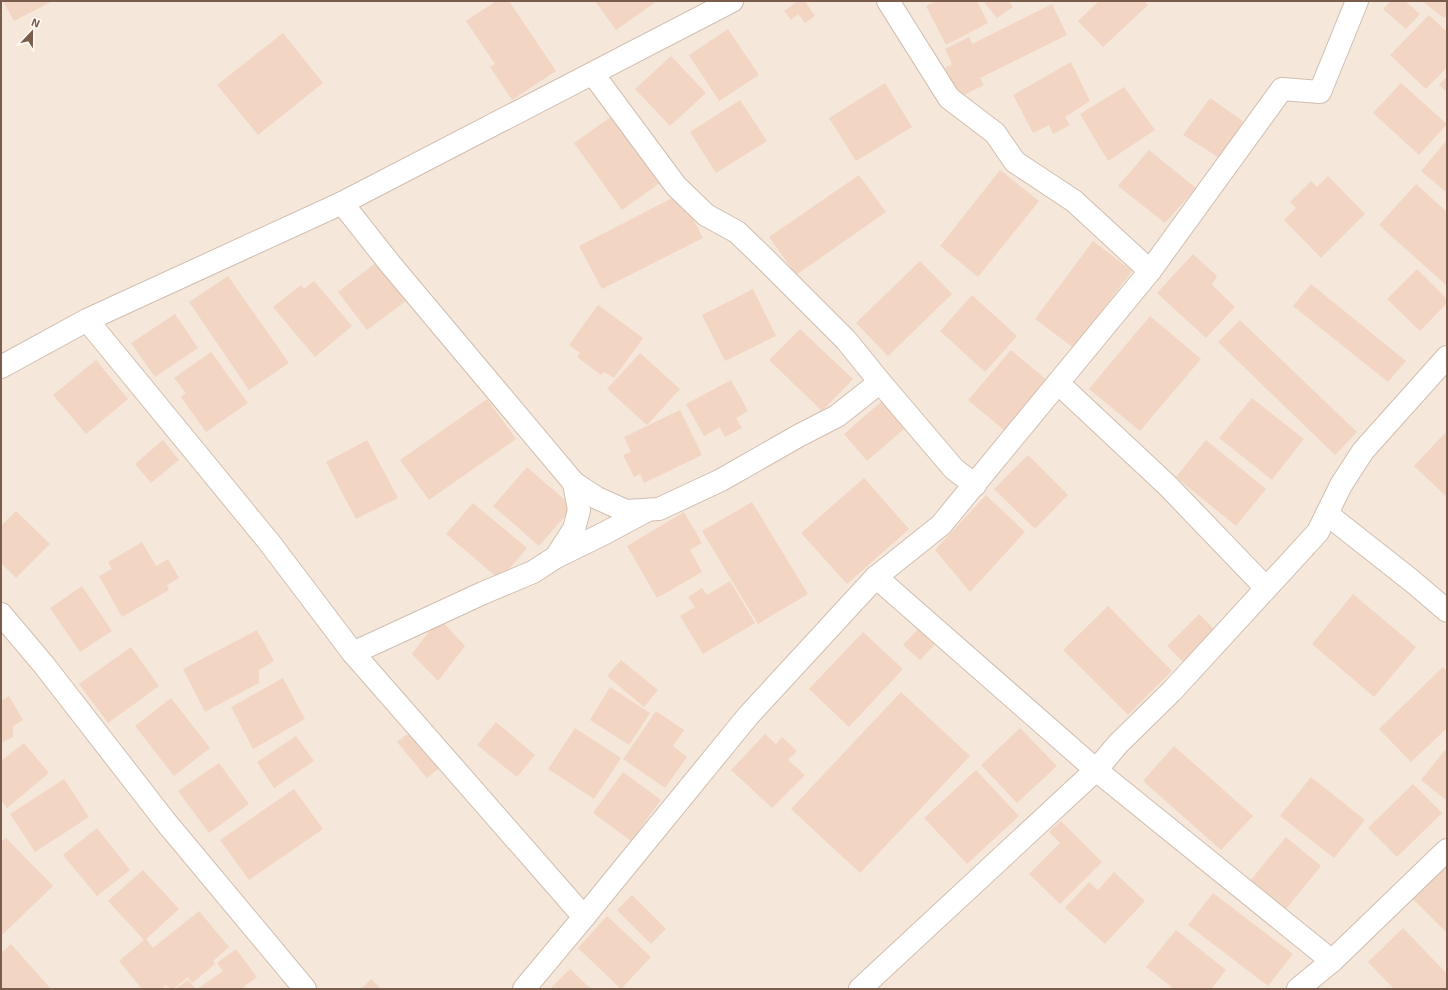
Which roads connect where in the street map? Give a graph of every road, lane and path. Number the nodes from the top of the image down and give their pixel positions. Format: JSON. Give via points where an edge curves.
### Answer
{"nodes":[{"id":1,"x":732,"y":1,"type":"edge"},
{"id":2,"x":888,"y":1,"type":"edge"},
{"id":3,"x":1357,"y":1,"type":"edge"},
{"id":4,"x":593,"y":74,"type":"junction"},
{"id":5,"x":342,"y":203,"type":"junction"},
{"id":6,"x":1150,"y":270,"type":"junction"},
{"id":7,"x":87,"y":320,"type":"junction"},
{"id":8,"x":1447,"y":357,"type":"edge"},
{"id":9,"x":1,"y":367,"type":"edge"},
{"id":10,"x":880,"y":382,"type":"junction"},
{"id":11,"x":1058,"y":383,"type":"junction"},
{"id":12,"x":574,"y":483,"type":"junction"},
{"id":13,"x":975,"y":485,"type":"junction"},
{"id":14,"x":649,"y":510,"type":"junction"},
{"id":15,"x":1327,"y":514,"type":"junction"},
{"id":16,"x":556,"y":557,"type":"junction"},
{"id":17,"x":876,"y":577,"type":"junction"},
{"id":18,"x":1266,"y":588,"type":"junction"},
{"id":19,"x":1447,"y":611,"type":"edge"},
{"id":20,"x":1,"y":614,"type":"edge"},
{"id":21,"x":353,"y":653,"type":"junction"},
{"id":22,"x":1096,"y":770,"type":"junction"},
{"id":23,"x":1447,"y":850,"type":"edge"},
{"id":24,"x":584,"y":917,"type":"junction"},
{"id":25,"x":1332,"y":961,"type":"junction"},
{"id":26,"x":305,"y":989,"type":"edge"},
{"id":27,"x":524,"y":989,"type":"edge"},
{"id":28,"x":860,"y":989,"type":"edge"},
{"id":29,"x":1298,"y":989,"type":"edge"}],
"edges":[{"from":1,"to":4,"type":"street"},
{"from":2,"to":6,"type":"street","via":[[949,98],[995,133],[1015,162],[1074,201]]},
{"from":3,"to":6,"type":"street","via":[[1320,92],[1282,89]]},
{"from":4,"to":5,"type":"street"},
{"from":4,"to":10,"type":"street","via":[[676,186],[706,215],[737,232],[846,340]]},
{"from":5,"to":7,"type":"street"},
{"from":5,"to":12,"type":"street"},
{"from":6,"to":11,"type":"street"},
{"from":7,"to":9,"type":"street"},
{"from":7,"to":21,"type":"street","via":[[269,542]]},
{"from":8,"to":15,"type":"street","via":[[1363,451],[1341,484]]},
{"from":10,"to":13,"type":"street","via":[[954,469]]},
{"from":10,"to":14,"type":"street","via":[[838,416],[721,480],[659,509]]},
{"from":11,"to":13,"type":"street"},
{"from":11,"to":18,"type":"street","via":[[1168,486]]},
{"from":12,"to":14,"type":"street","via":[[597,498],[626,511]]},
{"from":12,"to":16,"type":"street","via":[[579,510],[574,529]]},
{"from":13,"to":17,"type":"street","via":[[941,525]]},
{"from":14,"to":16,"type":"street"},
{"from":15,"to":18,"type":"street","via":[[1318,532]]},
{"from":15,"to":19,"type":"street"},
{"from":16,"to":21,"type":"street","via":[[533,572]]},
{"from":17,"to":22,"type":"street"},
{"from":17,"to":24,"type":"street","via":[[748,716]]},
{"from":18,"to":22,"type":"street"},
{"from":20,"to":26,"type":"street"},
{"from":21,"to":24,"type":"street"},
{"from":22,"to":25,"type":"street"},
{"from":22,"to":28,"type":"street"},
{"from":23,"to":25,"type":"street"},
{"from":24,"to":27,"type":"street"},
{"from":25,"to":29,"type":"street"}]}
